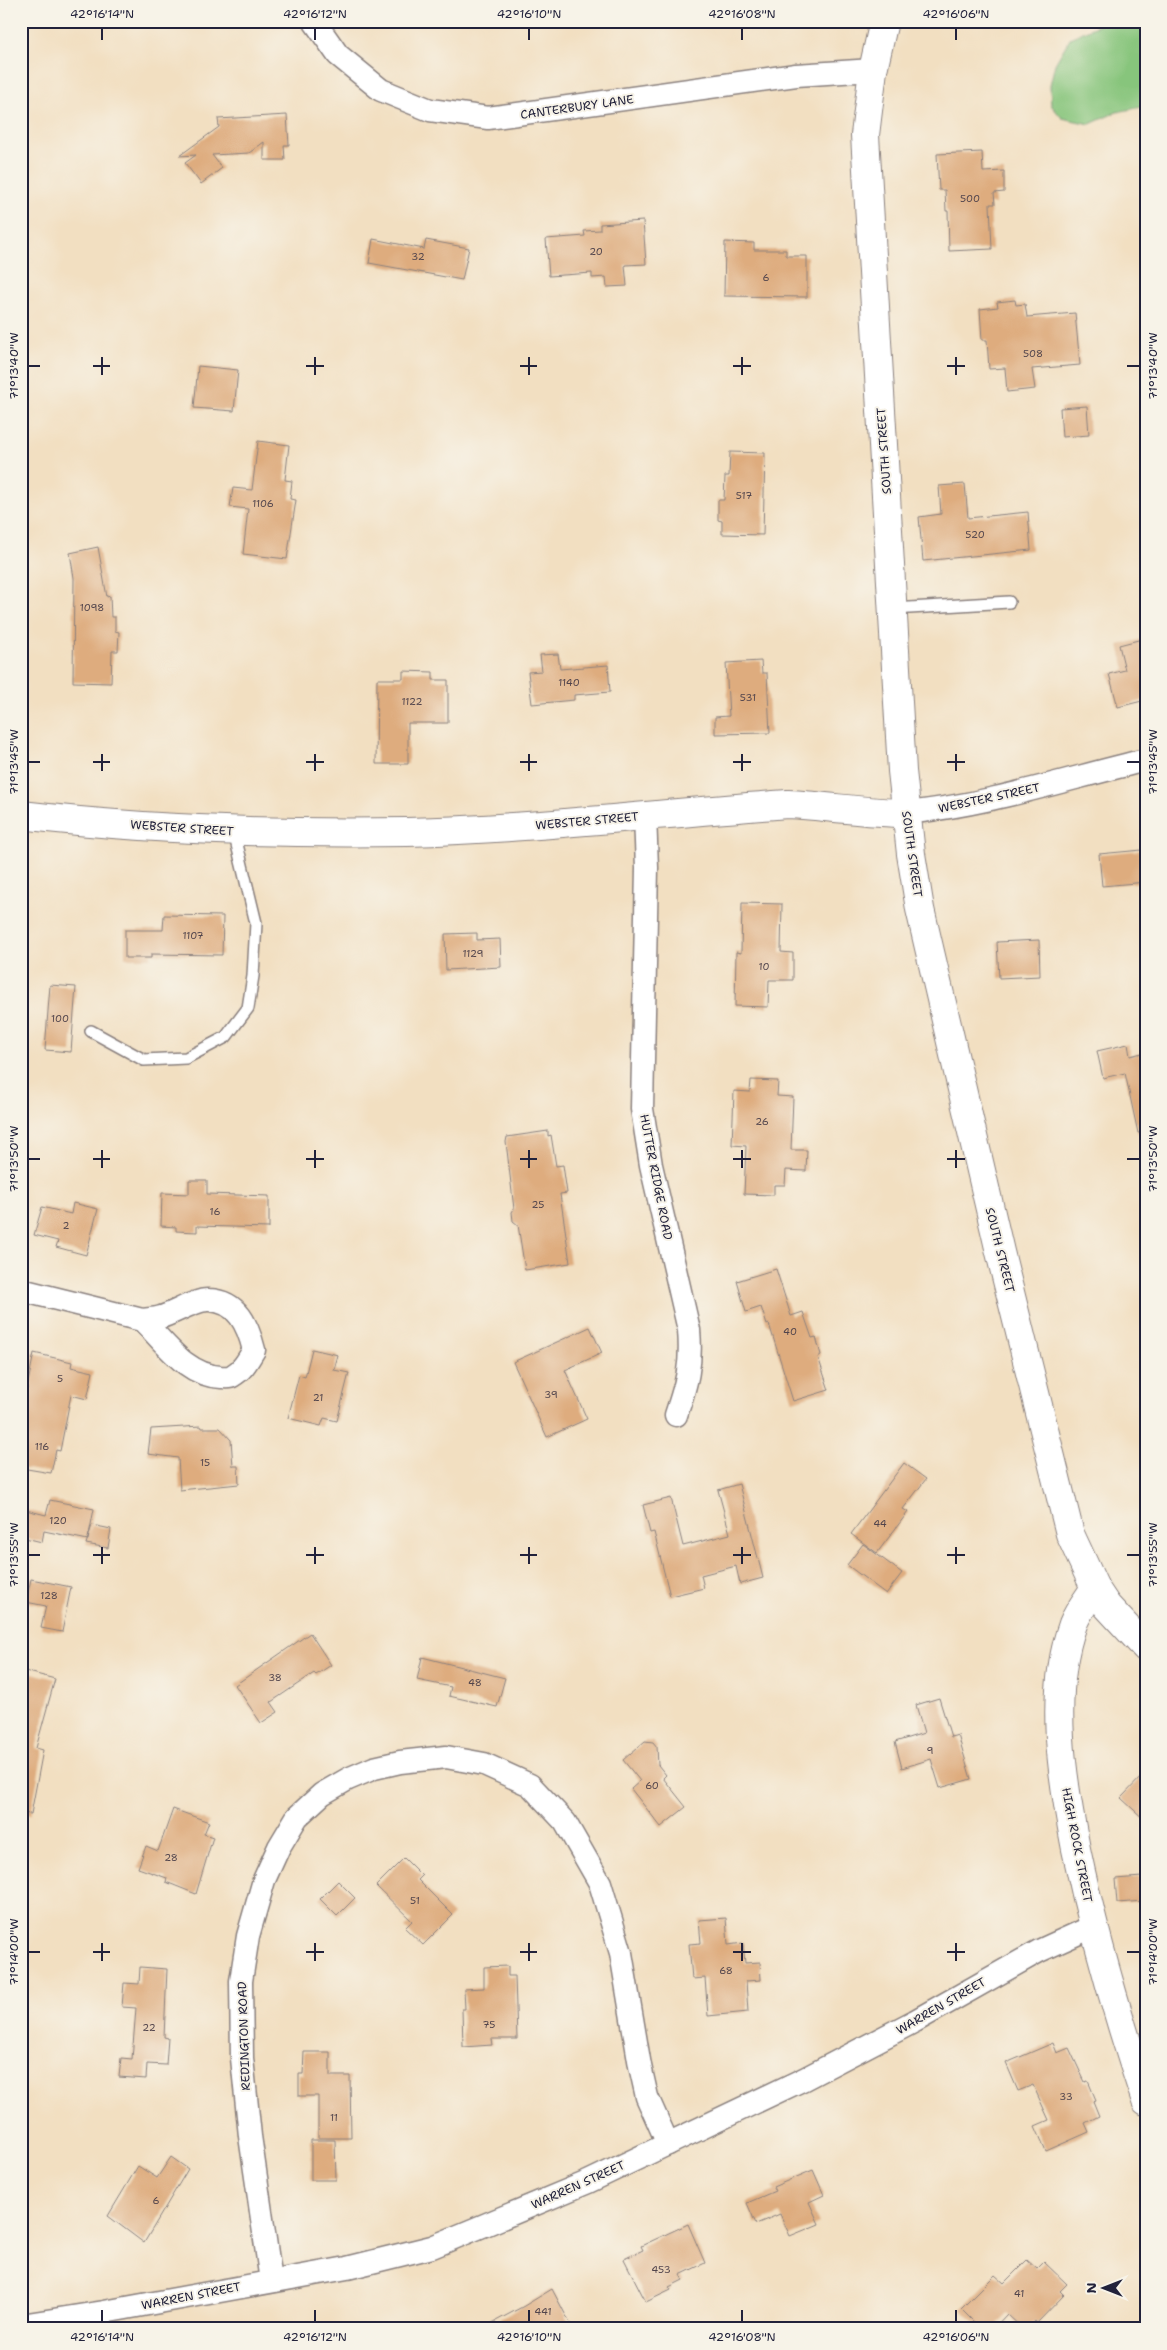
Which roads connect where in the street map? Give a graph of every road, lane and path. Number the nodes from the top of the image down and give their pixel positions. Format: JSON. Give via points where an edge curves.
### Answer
{"nodes":[{"id":1,"x":314,"y":21,"type":"edge"},
{"id":2,"x":884,"y":21,"type":"edge"},
{"id":3,"x":872,"y":70,"type":"junction"},
{"id":4,"x":1009,"y":602,"type":"dead end"},
{"id":5,"x":893,"y":609,"type":"junction"},
{"id":6,"x":1146,"y":760,"type":"edge"},
{"id":7,"x":906,"y":813,"type":"junction"},
{"id":8,"x":21,"y":815,"type":"edge"},
{"id":9,"x":645,"y":815,"type":"junction"},
{"id":10,"x":234,"y":832,"type":"junction"},
{"id":11,"x":92,"y":1031,"type":"dead end"},
{"id":12,"x":21,"y":1290,"type":"edge"},
{"id":13,"x":142,"y":1320,"type":"junction"},
{"id":14,"x":676,"y":1415,"type":"dead end"},
{"id":15,"x":1095,"y":1588,"type":"junction"},
{"id":16,"x":1146,"y":1648,"type":"edge"},
{"id":17,"x":1094,"y":1926,"type":"junction"},
{"id":18,"x":1146,"y":2101,"type":"edge"},
{"id":19,"x":668,"y":2144,"type":"junction"},
{"id":20,"x":271,"y":2281,"type":"junction"},
{"id":21,"x":28,"y":2326,"type":"edge"}],
"edges":[{"from":1,"to":3,"type":"street","name":"CANTERBURY LANE","via":[[338,55],[380,90],[430,110],[488,118],[796,75]]},
{"from":2,"to":3,"type":"street","name":"SOUTH STREET"},
{"from":3,"to":5,"type":"street","name":"SOUTH STREET","via":[[865,135]]},
{"from":4,"to":5,"type":"lane"},
{"from":5,"to":7,"type":"street","name":"SOUTH STREET"},
{"from":6,"to":7,"type":"street","name":"WEBSTER STREET","via":[[1027,791],[932,811]]},
{"from":7,"to":9,"type":"street","name":"WEBSTER STREET","via":[[788,804]]},
{"from":7,"to":15,"type":"street","name":"SOUTH STREET","via":[[920,909],[1056,1483],[1070,1534]]},
{"from":8,"to":10,"type":"street","name":"WEBSTER STREET"},
{"from":9,"to":10,"type":"street","name":"WEBSTER STREET","via":[[527,826],[407,832]]},
{"from":9,"to":14,"type":"street","name":"HUTTER RIDGE ROAD","via":[[647,868],[642,1109],[649,1155],[689,1330],[689,1377]]},
{"from":10,"to":11,"type":"lane","via":[[256,923],[248,1008],[226,1037],[186,1058],[144,1060]]},
{"from":12,"to":13,"type":"street"},
{"from":13,"to":13,"type":"street","via":[[161,1317],[208,1300],[222,1303],[238,1311],[250,1331],[254,1350],[243,1368],[231,1378],[216,1377],[197,1371],[177,1357]]},
{"from":15,"to":16,"type":"street","name":"SOUTH STREET","via":[[1107,1606]]},
{"from":15,"to":17,"type":"street","name":"HIGH ROCK STREET","via":[[1080,1610],[1068,1642],[1060,1739],[1070,1815]]},
{"from":17,"to":18,"type":"street","name":"HIGH ROCK STREET"},
{"from":17,"to":19,"type":"street","name":"WARREN STREET","via":[[1038,1951],[861,2051]]},
{"from":19,"to":20,"type":"street","name":"WARREN STREET","via":[[588,2182],[432,2247],[348,2268]]},
{"from":19,"to":20,"type":"street","name":"REDINGTON ROAD","via":[[647,2097],[621,1953],[600,1883],[565,1822],[530,1785],[484,1764],[446,1757],[374,1768],[322,1794],[297,1817],[264,1880],[248,1936],[241,1981],[242,2058]]},
{"from":20,"to":21,"type":"street","name":"WARREN STREET"}]}
